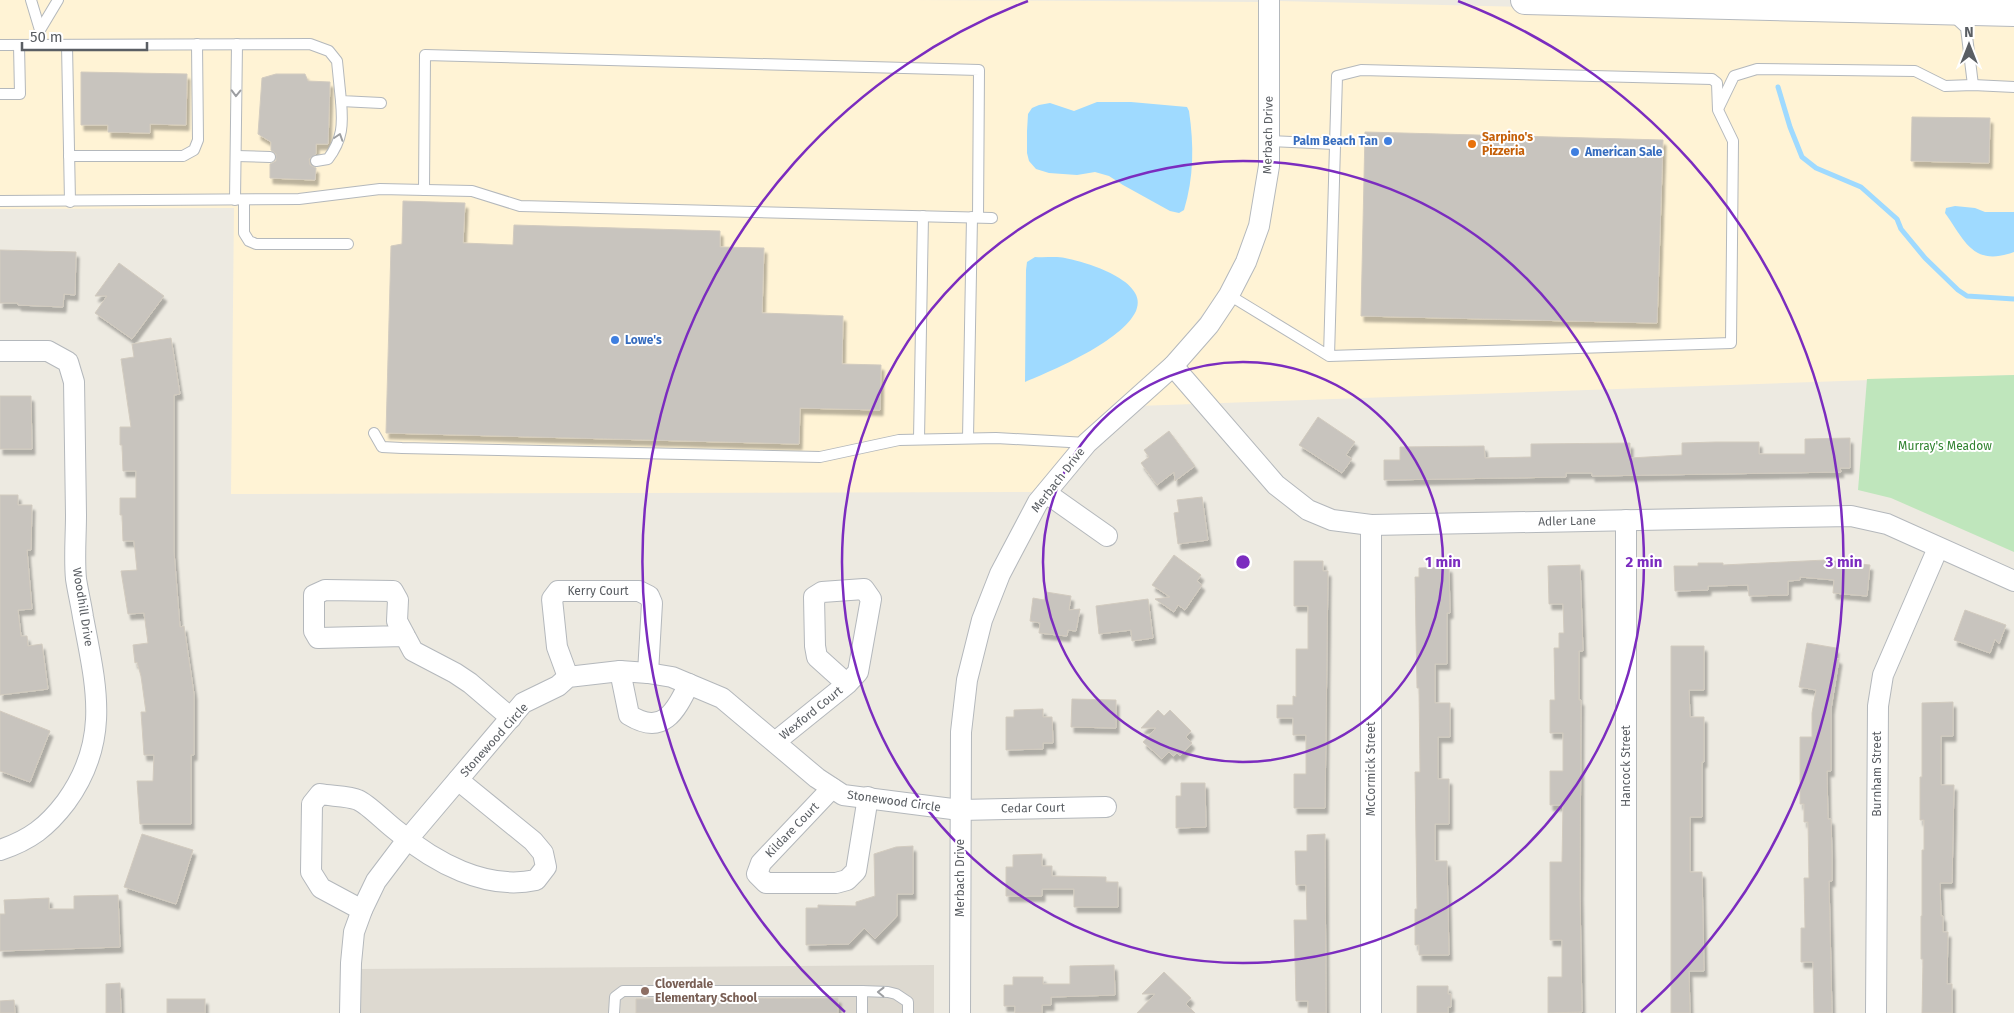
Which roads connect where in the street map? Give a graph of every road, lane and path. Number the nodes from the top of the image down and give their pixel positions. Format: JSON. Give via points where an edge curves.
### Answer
{"nodes":[{"id":1,"x":31,"y":0,"type":"edge"},
{"id":2,"x":58,"y":0,"type":"edge"},
{"id":3,"x":1269,"y":0,"type":"edge"},
{"id":4,"x":1525,"y":0,"type":"edge"},
{"id":5,"x":1948,"y":11,"type":"junction"},
{"id":6,"x":2014,"y":12,"type":"edge"},
{"id":7,"x":40,"y":30,"type":"junction"},
{"id":8,"x":197,"y":44,"type":"junction"},
{"id":9,"x":237,"y":44,"type":"junction"},
{"id":10,"x":0,"y":45,"type":"edge"},
{"id":11,"x":19,"y":45,"type":"junction"},
{"id":12,"x":40,"y":45,"type":"junction"},
{"id":13,"x":67,"y":45,"type":"junction"},
{"id":14,"x":1973,"y":85,"type":"junction"},
{"id":15,"x":2014,"y":87,"type":"edge"},
{"id":16,"x":0,"y":94,"type":"edge"},
{"id":17,"x":341,"y":101,"type":"junction"},
{"id":18,"x":381,"y":103,"type":"dead end"},
{"id":19,"x":1718,"y":110,"type":"junction"},
{"id":20,"x":1269,"y":141,"type":"junction"},
{"id":21,"x":1335,"y":144,"type":"junction"},
{"id":22,"x":69,"y":156,"type":"junction"},
{"id":23,"x":236,"y":156,"type":"junction"},
{"id":24,"x":270,"y":157,"type":"dead end"},
{"id":25,"x":316,"y":161,"type":"dead end"},
{"id":26,"x":424,"y":190,"type":"junction"},
{"id":27,"x":240,"y":200,"type":"junction"},
{"id":28,"x":0,"y":201,"type":"edge"},
{"id":29,"x":70,"y":202,"type":"junction"},
{"id":30,"x":923,"y":216,"type":"junction"},
{"id":31,"x":975,"y":217,"type":"junction"},
{"id":32,"x":992,"y":218,"type":"dead end"},
{"id":33,"x":348,"y":244,"type":"dead end"},
{"id":34,"x":1229,"y":295,"type":"junction"},
{"id":35,"x":0,"y":350,"type":"edge"},
{"id":36,"x":1329,"y":356,"type":"junction"},
{"id":37,"x":1173,"y":366,"type":"junction"},
{"id":38,"x":374,"y":433,"type":"dead end"},
{"id":39,"x":968,"y":438,"type":"junction"},
{"id":40,"x":919,"y":439,"type":"junction"},
{"id":41,"x":1087,"y":443,"type":"junction"},
{"id":42,"x":1046,"y":493,"type":"junction"},
{"id":43,"x":1626,"y":520,"type":"junction"},
{"id":44,"x":1371,"y":525,"type":"junction"},
{"id":45,"x":1107,"y":536,"type":"dead end"},
{"id":46,"x":1938,"y":548,"type":"junction"},
{"id":47,"x":2014,"y":581,"type":"edge"},
{"id":48,"x":405,"y":636,"type":"junction"},
{"id":49,"x":620,"y":671,"type":"junction"},
{"id":50,"x":648,"y":673,"type":"junction"},
{"id":51,"x":568,"y":677,"type":"junction"},
{"id":52,"x":689,"y":684,"type":"junction"},
{"id":53,"x":847,"y":684,"type":"junction"},
{"id":54,"x":511,"y":718,"type":"junction"},
{"id":55,"x":774,"y":742,"type":"junction"},
{"id":56,"x":458,"y":780,"type":"junction"},
{"id":57,"x":832,"y":788,"type":"junction"},
{"id":58,"x":868,"y":797,"type":"junction"},
{"id":59,"x":1106,"y":807,"type":"dead end"},
{"id":60,"x":960,"y":810,"type":"junction"},
{"id":61,"x":407,"y":840,"type":"junction"},
{"id":62,"x":0,"y":850,"type":"edge"},
{"id":63,"x":362,"y":910,"type":"junction"},
{"id":64,"x":862,"y":991,"type":"junction"},
{"id":65,"x":350,"y":1013,"type":"edge"},
{"id":66,"x":614,"y":1013,"type":"edge"},
{"id":67,"x":862,"y":1013,"type":"edge"},
{"id":68,"x":908,"y":1013,"type":"edge"},
{"id":69,"x":960,"y":1013,"type":"edge"},
{"id":70,"x":1371,"y":1013,"type":"edge"},
{"id":71,"x":1626,"y":1013,"type":"edge"},
{"id":72,"x":1876,"y":1013,"type":"edge"}],
"edges":[{"from":1,"to":7,"type":"lane"},
{"from":2,"to":7,"type":"lane"},
{"from":3,"to":20,"type":"street","name":"Merbach Drive"},
{"from":4,"to":5,"type":"main road"},
{"from":5,"to":6,"type":"main road"},
{"from":5,"to":14,"type":"lane","via":[[1966,28]]},
{"from":7,"to":12,"type":"lane"},
{"from":8,"to":9,"type":"lane"},
{"from":8,"to":13,"type":"lane"},
{"from":8,"to":22,"type":"lane","via":[[198,140],[194,150],[183,156]]},
{"from":9,"to":17,"type":"lane","via":[[310,44],[329,51],[337,61]]},
{"from":9,"to":23,"type":"lane","one_way":true},
{"from":10,"to":11,"type":"lane"},
{"from":11,"to":12,"type":"lane"},
{"from":11,"to":16,"type":"lane","via":[[20,94]]},
{"from":12,"to":13,"type":"lane"},
{"from":13,"to":22,"type":"lane"},
{"from":14,"to":15,"type":"lane"},
{"from":14,"to":19,"type":"lane","via":[[1945,86],[1915,71],[1757,68],[1734,76]]},
{"from":17,"to":18,"type":"lane"},
{"from":25,"to":17,"type":"lane","one_way":true,"via":[[328,159],[337,144],[343,123]]},
{"from":19,"to":21,"type":"lane","via":[[1717,83],[1712,79],[1361,70],[1338,76]]},
{"from":19,"to":36,"type":"lane","via":[[1733,141],[1731,343]]},
{"from":20,"to":21,"type":"lane"},
{"from":20,"to":34,"type":"street","name":"Merbach Drive","via":[[1269,166],[1259,226]]},
{"from":21,"to":36,"type":"lane"},
{"from":22,"to":29,"type":"lane"},
{"from":23,"to":24,"type":"lane"},
{"from":23,"to":27,"type":"lane"},
{"from":26,"to":27,"type":"lane","via":[[380,189],[299,199]]},
{"from":26,"to":30,"type":"lane","via":[[472,191],[520,206]]},
{"from":26,"to":31,"type":"lane","via":[[425,55],[979,70]]},
{"from":27,"to":29,"type":"lane"},
{"from":27,"to":33,"type":"lane","via":[[244,233],[249,241],[256,244]]},
{"from":28,"to":29,"type":"lane"},
{"from":30,"to":31,"type":"lane"},
{"from":30,"to":40,"type":"lane"},
{"from":31,"to":32,"type":"lane"},
{"from":31,"to":39,"type":"lane"},
{"from":34,"to":36,"type":"lane"},
{"from":34,"to":37,"type":"street","name":"Merbach Drive","via":[[1209,325]]},
{"from":35,"to":62,"type":"street","name":"Woodhill Drive","via":[[48,350],[68,362],[74,382],[76,579],[92,664],[96,730],[90,759],[79,784],[61,808],[41,830]]},
{"from":37,"to":41,"type":"street","name":"Merbach Drive"},
{"from":37,"to":44,"type":"street","name":"Adler Lane","via":[[1276,485],[1308,510],[1332,520]]},
{"from":38,"to":40,"type":"lane","via":[[382,447],[820,457],[899,440]]},
{"from":39,"to":40,"type":"lane"},
{"from":39,"to":41,"type":"lane"},
{"from":41,"to":42,"type":"street","name":"Merbach Drive"},
{"from":42,"to":45,"type":"street"},
{"from":42,"to":60,"type":"street","name":"Merbach Drive","via":[[1038,502],[1000,574],[972,656],[962,715]]},
{"from":43,"to":44,"type":"street","name":"Adler Lane"},
{"from":43,"to":46,"type":"street","name":"Adler Lane","via":[[1851,516],[1887,524]]},
{"from":43,"to":71,"type":"street","name":"Hancock Street"},
{"from":44,"to":70,"type":"street","name":"McCormick Street"},
{"from":46,"to":47,"type":"street","name":"Adler Lane"},
{"from":46,"to":72,"type":"street","name":"Burnham Street","via":[[1882,675],[1879,689]]},
{"from":48,"to":48,"type":"street","via":[[397,621],[398,600],[393,591],[325,590],[314,595],[314,631],[318,638]]},
{"from":48,"to":54,"type":"street","via":[[413,651],[470,683]]},
{"from":49,"to":50,"type":"street","name":"Stonewood Circle"},
{"from":49,"to":51,"type":"street","name":"Stonewood Circle"},
{"from":49,"to":52,"type":"street","via":[[629,715],[640,722],[654,723],[668,718]]},
{"from":50,"to":51,"type":"street","name":"Kerry Court","via":[[652,603],[649,596],[639,590],[558,590],[552,600],[557,647]]},
{"from":50,"to":52,"type":"street","name":"Stonewood Circle"},
{"from":51,"to":54,"type":"street","name":"Stonewood Circle","via":[[558,686],[523,703]]},
{"from":52,"to":55,"type":"street","name":"Stonewood Circle","via":[[722,698]]},
{"from":53,"to":53,"type":"street","name":"Wexford Court","via":[[858,672],[871,600],[864,589],[822,592],[814,597],[817,657]]},
{"from":53,"to":55,"type":"street","name":"Wexford Court"},
{"from":54,"to":56,"type":"street","name":"Stonewood Circle"},
{"from":55,"to":57,"type":"street","name":"Stonewood Circle"},
{"from":56,"to":61,"type":"street","name":"Stonewood Circle"},
{"from":56,"to":61,"type":"street","via":[[533,841],[543,853],[546,867],[536,880],[521,884],[496,881],[458,870]]},
{"from":57,"to":58,"type":"street","name":"Stonewood Circle","via":[[844,795]]},
{"from":57,"to":58,"type":"street","name":"Kildare Court","via":[[762,862],[757,874],[766,882],[847,880],[856,871]]},
{"from":58,"to":60,"type":"street","name":"Stonewood Circle"},
{"from":59,"to":60,"type":"street","name":"Cedar Court"},
{"from":60,"to":69,"type":"street","name":"Merbach Drive"},
{"from":61,"to":63,"type":"street","name":"Stonewood Circle","via":[[376,881]]},
{"from":61,"to":63,"type":"street","via":[[358,800],[320,794],[312,804],[311,872],[322,888]]},
{"from":63,"to":65,"type":"street","name":"Stonewood Circle","via":[[354,932],[350,964]]},
{"from":64,"to":66,"type":"lane","via":[[622,991],[615,997]]},
{"from":64,"to":67,"type":"lane"},
{"from":68,"to":64,"type":"lane","one_way":true,"via":[[908,1002],[904,997],[888,992]]}]}
